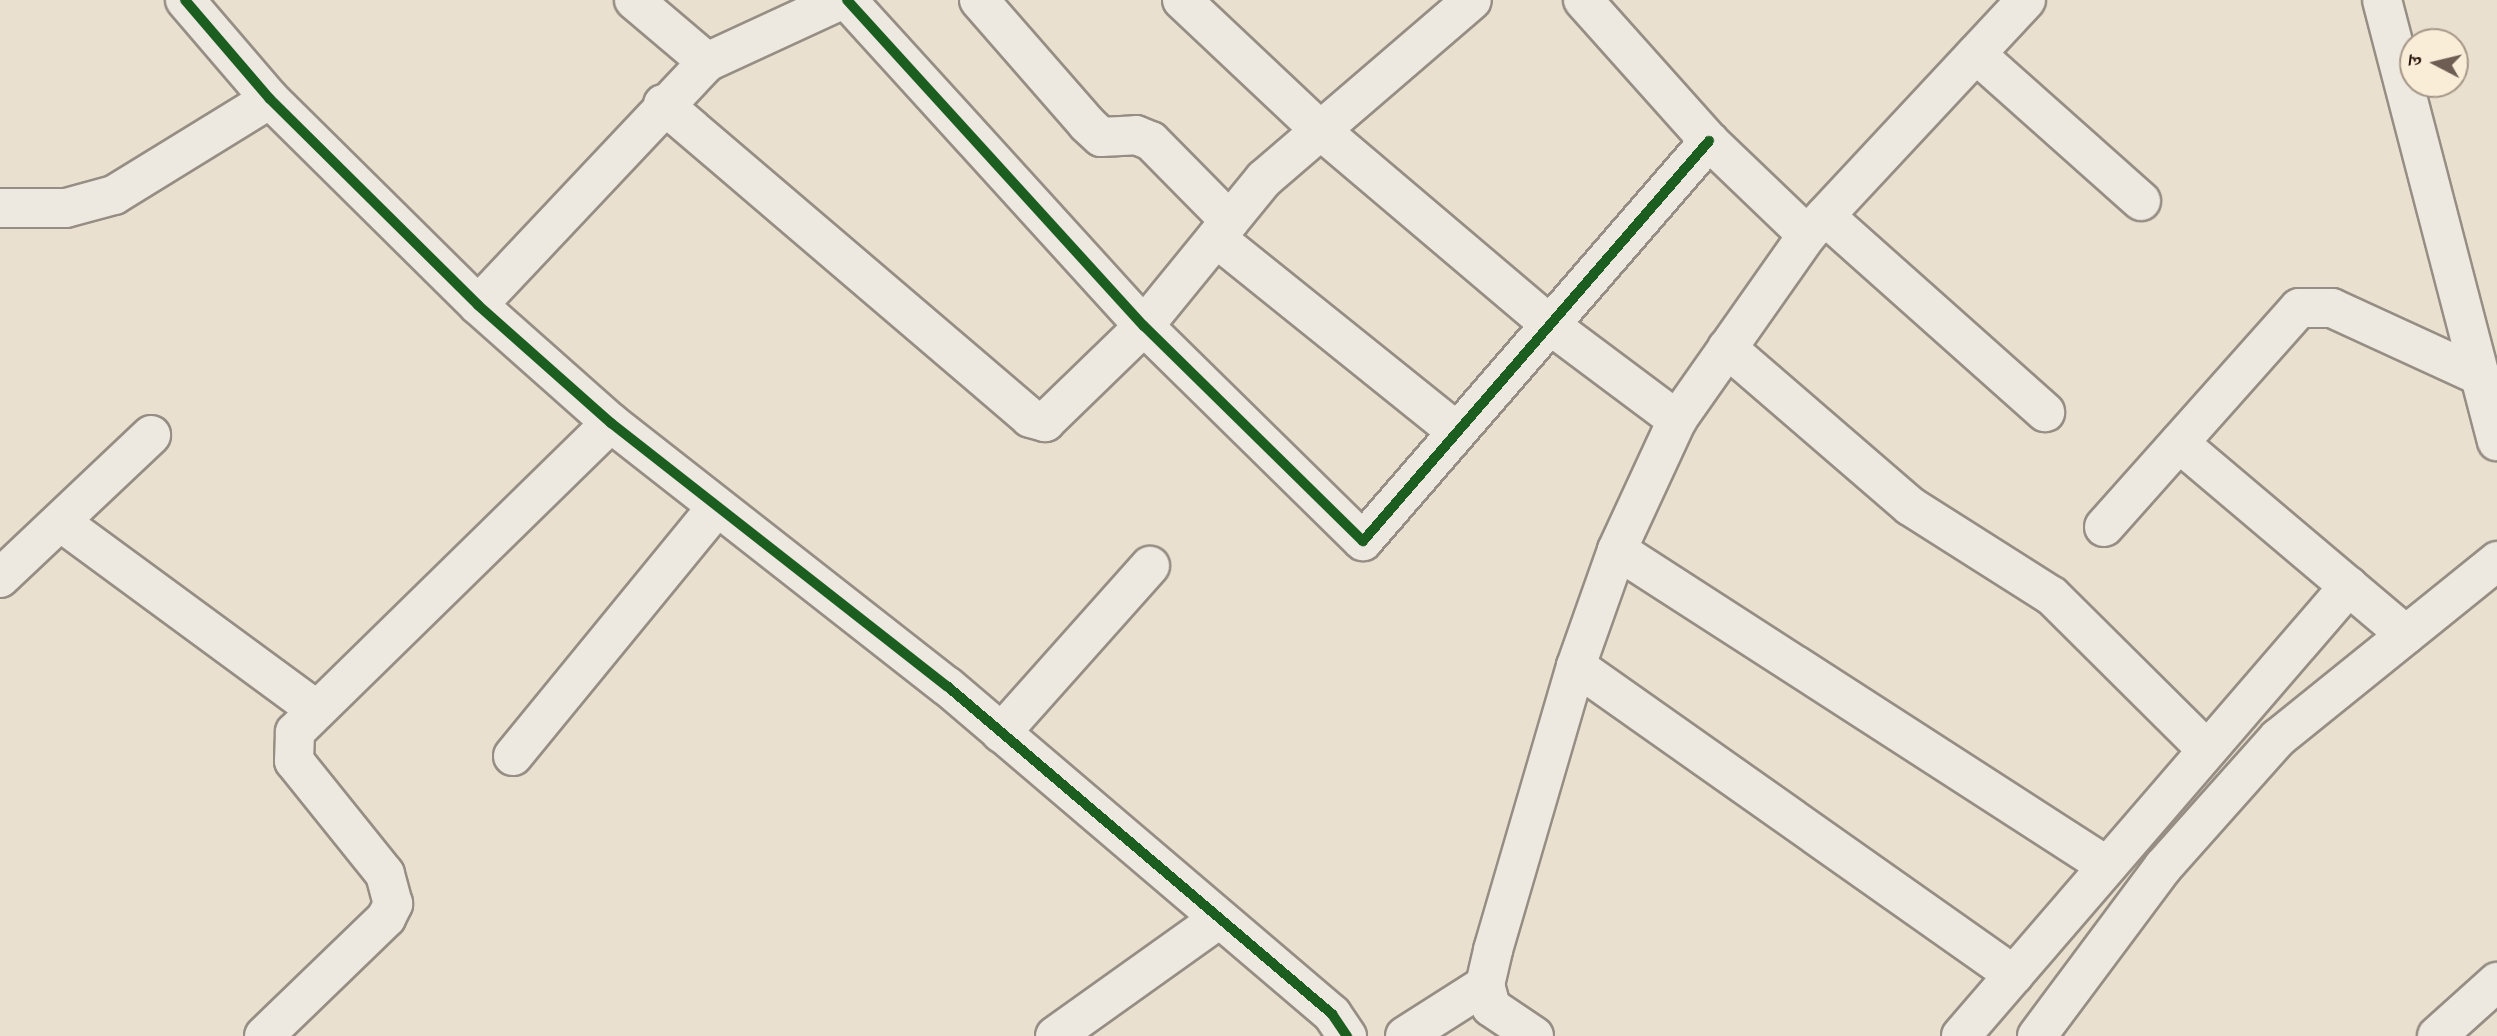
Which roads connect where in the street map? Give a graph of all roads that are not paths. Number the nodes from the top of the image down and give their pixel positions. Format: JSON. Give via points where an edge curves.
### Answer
{"nodes":[{"id":1,"x":185,"y":0,"type":"edge"},
{"id":2,"x":634,"y":0,"type":"edge"},
{"id":3,"x":979,"y":0,"type":"edge"},
{"id":4,"x":1182,"y":0,"type":"edge"},
{"id":5,"x":1472,"y":0,"type":"edge"},
{"id":6,"x":1583,"y":0,"type":"edge"},
{"id":7,"x":2026,"y":0,"type":"edge"},
{"id":8,"x":2382,"y":0,"type":"edge"},
{"id":9,"x":833,"y":4,"type":"edge"},
{"id":10,"x":1976,"y":54,"type":"junction"},
{"id":11,"x":708,"y":62,"type":"junction"},
{"id":12,"x":270,"y":99,"type":"junction"},
{"id":13,"x":663,"y":104,"type":"junction"},
{"id":14,"x":1318,"y":128,"type":"junction"},
{"id":15,"x":1709,"y":141,"type":"junction"},
{"id":16,"x":2141,"y":201,"type":"dead end"},
{"id":17,"x":0,"y":208,"type":"edge"},
{"id":18,"x":1816,"y":226,"type":"junction"},
{"id":19,"x":1223,"y":229,"type":"junction"},
{"id":20,"x":478,"y":306,"type":"junction"},
{"id":21,"x":1550,"y":325,"type":"junction"},
{"id":22,"x":1144,"y":326,"type":"junction"},
{"id":23,"x":1727,"y":348,"type":"junction"},
{"id":24,"x":2480,"y":376,"type":"junction"},
{"id":25,"x":2045,"y":412,"type":"dead end"},
{"id":26,"x":1678,"y":420,"type":"junction"},
{"id":27,"x":611,"y":423,"type":"junction"},
{"id":28,"x":1457,"y":432,"type":"junction"},
{"id":29,"x":151,"y":435,"type":"dead end"},
{"id":30,"x":2497,"y":441,"type":"edge"},
{"id":31,"x":2179,"y":443,"type":"junction"},
{"id":32,"x":716,"y":508,"type":"junction"},
{"id":33,"x":62,"y":523,"type":"junction"},
{"id":34,"x":2104,"y":527,"type":"dead end"},
{"id":35,"x":1617,"y":550,"type":"junction"},
{"id":36,"x":2497,"y":561,"type":"edge"},
{"id":37,"x":1150,"y":566,"type":"dead end"},
{"id":38,"x":0,"y":578,"type":"edge"},
{"id":39,"x":2349,"y":586,"type":"junction"},
{"id":40,"x":2406,"y":635,"type":"junction"},
{"id":41,"x":1576,"y":666,"type":"junction"},
{"id":42,"x":317,"y":710,"type":"junction"},
{"id":43,"x":1001,"y":733,"type":"junction"},
{"id":44,"x":2207,"y":750,"type":"junction"},
{"id":45,"x":513,"y":756,"type":"dead end"},
{"id":46,"x":2107,"y":866,"type":"junction"},
{"id":47,"x":1219,"y":919,"type":"junction"},
{"id":48,"x":2014,"y":975,"type":"junction"},
{"id":49,"x":2497,"y":982,"type":"edge"},
{"id":50,"x":1485,"y":985,"type":"junction"},
{"id":51,"x":264,"y":1036,"type":"edge"},
{"id":52,"x":1055,"y":1036,"type":"edge"},
{"id":53,"x":1347,"y":1036,"type":"edge"},
{"id":54,"x":1405,"y":1036,"type":"edge"},
{"id":55,"x":1534,"y":1036,"type":"edge"},
{"id":56,"x":1961,"y":1036,"type":"edge"},
{"id":57,"x":2037,"y":1036,"type":"edge"},
{"id":58,"x":2437,"y":1036,"type":"edge"}],
"edges":[{"from":1,"to":12,"type":"street"},
{"from":2,"to":11,"type":"street"},
{"from":3,"to":19,"type":"street","via":[[1087,124],[1101,137],[1136,135],[1151,141]]},
{"from":4,"to":14,"type":"street"},
{"from":5,"to":14,"type":"street"},
{"from":6,"to":15,"type":"street"},
{"from":7,"to":10,"type":"street"},
{"from":8,"to":24,"type":"street"},
{"from":9,"to":11,"type":"street"},
{"from":9,"to":22,"type":"street"},
{"from":10,"to":16,"type":"street"},
{"from":10,"to":18,"type":"street"},
{"from":11,"to":13,"type":"street"},
{"from":12,"to":17,"type":"street","via":[[114,195],[66,208]]},
{"from":12,"to":20,"type":"street"},
{"from":13,"to":20,"type":"street"},
{"from":13,"to":22,"type":"street","via":[[1030,418],[1045,422],[1061,412]]},
{"from":14,"to":19,"type":"street"},
{"from":14,"to":21,"type":"street"},
{"from":15,"to":18,"type":"street"},
{"from":15,"to":21,"type":"street"},
{"from":18,"to":23,"type":"street"},
{"from":18,"to":25,"type":"street"},
{"from":19,"to":22,"type":"street"},
{"from":19,"to":28,"type":"street"},
{"from":20,"to":27,"type":"street"},
{"from":21,"to":26,"type":"street"},
{"from":21,"to":28,"type":"street"},
{"from":22,"to":28,"type":"street","via":[[1363,541]]},
{"from":23,"to":26,"type":"street"},
{"from":23,"to":44,"type":"street","via":[[1910,506],[2052,596]]},
{"from":24,"to":30,"type":"street"},
{"from":24,"to":31,"type":"street","via":[[2332,309],[2299,308]]},
{"from":26,"to":35,"type":"street"},
{"from":27,"to":32,"type":"street"},
{"from":27,"to":42,"type":"street"},
{"from":29,"to":33,"type":"street"},
{"from":31,"to":34,"type":"street"},
{"from":31,"to":39,"type":"street"},
{"from":32,"to":43,"type":"street"},
{"from":32,"to":45,"type":"street"},
{"from":33,"to":38,"type":"street"},
{"from":33,"to":42,"type":"street"},
{"from":35,"to":41,"type":"street"},
{"from":35,"to":46,"type":"street"},
{"from":36,"to":40,"type":"street"},
{"from":37,"to":43,"type":"street"},
{"from":39,"to":40,"type":"street"},
{"from":39,"to":44,"type":"street"},
{"from":40,"to":57,"type":"street","via":[[2270,748],[2163,867]]},
{"from":41,"to":48,"type":"street"},
{"from":41,"to":50,"type":"street"},
{"from":42,"to":51,"type":"street","via":[[295,732],[294,761],[385,874],[393,904],[386,918]]},
{"from":43,"to":47,"type":"street"},
{"from":44,"to":46,"type":"street"},
{"from":46,"to":48,"type":"street"},
{"from":47,"to":52,"type":"street"},
{"from":47,"to":53,"type":"street","via":[[1332,1014]]},
{"from":48,"to":56,"type":"street"},
{"from":49,"to":58,"type":"street"},
{"from":50,"to":54,"type":"street"},
{"from":50,"to":55,"type":"street","via":[[1491,1007]]}]}
